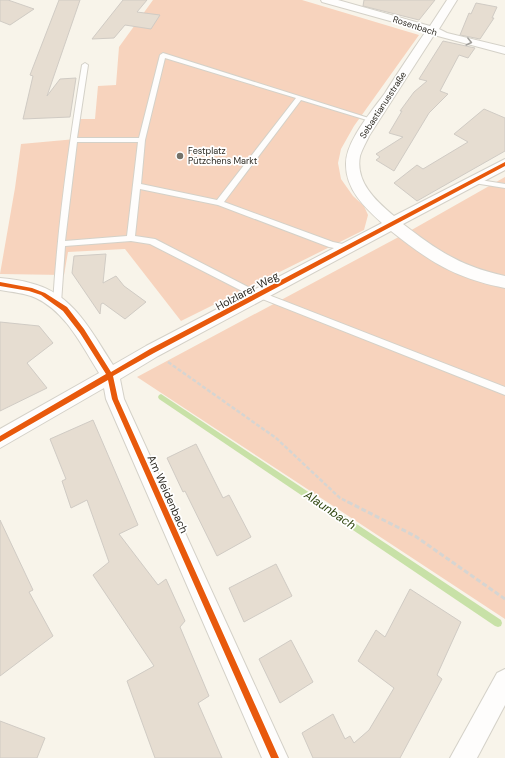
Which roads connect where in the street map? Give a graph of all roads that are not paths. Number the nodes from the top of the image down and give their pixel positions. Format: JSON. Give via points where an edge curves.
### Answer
{"nodes":[{"id":1,"x":326,"y":0,"type":"edge"},
{"id":2,"x":452,"y":0,"type":"edge"},
{"id":3,"x":433,"y":30,"type":"junction"},
{"id":4,"x":505,"y":51,"type":"edge"},
{"id":5,"x":85,"y":65,"type":"dead end"},
{"id":6,"x":299,"y":98,"type":"junction"},
{"id":7,"x":372,"y":120,"type":"junction"},
{"id":8,"x":73,"y":140,"type":"junction"},
{"id":9,"x":142,"y":140,"type":"junction"},
{"id":10,"x":505,"y":164,"type":"edge"},
{"id":11,"x":476,"y":180,"type":"junction"},
{"id":12,"x":137,"y":186,"type":"junction"},
{"id":13,"x":505,"y":186,"type":"edge"},
{"id":14,"x":219,"y":203,"type":"junction"},
{"id":15,"x":393,"y":225,"type":"junction"},
{"id":16,"x":131,"y":238,"type":"junction"},
{"id":17,"x":60,"y":244,"type":"junction"},
{"id":18,"x":349,"y":248,"type":"junction"},
{"id":19,"x":505,"y":282,"type":"edge"},
{"id":20,"x":0,"y":284,"type":"edge"},
{"id":21,"x":261,"y":294,"type":"junction"},
{"id":22,"x":57,"y":303,"type":"junction"},
{"id":23,"x":110,"y":375,"type":"junction"},
{"id":24,"x":505,"y":391,"type":"edge"},
{"id":25,"x":0,"y":439,"type":"edge"},
{"id":26,"x":505,"y":681,"type":"edge"},
{"id":27,"x":275,"y":758,"type":"edge"},
{"id":28,"x":463,"y":758,"type":"edge"}],
"edges":[{"from":1,"to":3,"type":"street","name":"Rosenbach"},
{"from":2,"to":3,"type":"street","name":"Sebastianusstraße"},
{"from":3,"to":4,"type":"street","name":"Rosenbach","one_way":true},
{"from":3,"to":7,"type":"street","name":"Sebastianusstraße"},
{"from":5,"to":8,"type":"lane"},
{"from":6,"to":7,"type":"lane"},
{"from":6,"to":9,"type":"lane","via":[[163,55]]},
{"from":6,"to":14,"type":"lane"},
{"from":7,"to":15,"type":"street","name":"Sebastianusstraße","via":[[356,149],[353,159],[354,172],[357,184],[369,202]]},
{"from":8,"to":9,"type":"lane"},
{"from":8,"to":17,"type":"lane"},
{"from":9,"to":12,"type":"lane"},
{"from":10,"to":11,"type":"street","name":"Holzlarer Weg"},
{"from":11,"to":13,"type":"lane"},
{"from":11,"to":15,"type":"street","name":"Holzlarer Weg"},
{"from":12,"to":14,"type":"lane"},
{"from":12,"to":16,"type":"lane"},
{"from":14,"to":18,"type":"lane","via":[[332,245]]},
{"from":15,"to":18,"type":"street","name":"Holzlarer Weg"},
{"from":15,"to":19,"type":"street","name":"Sebastianusstraße","via":[[447,263],[474,275]]},
{"from":16,"to":17,"type":"lane"},
{"from":16,"to":21,"type":"lane","via":[[152,240],[245,289]]},
{"from":17,"to":22,"type":"lane"},
{"from":18,"to":21,"type":"street","name":"Holzlarer Weg"},
{"from":20,"to":22,"type":"street","name":"Am Weidenbach","via":[[43,294]]},
{"from":21,"to":23,"type":"street","name":"Holzlarer Weg"},
{"from":21,"to":24,"type":"lane"},
{"from":22,"to":23,"type":"street","name":"Am Weidenbach","via":[[82,331]]},
{"from":23,"to":25,"type":"street","name":"Holzlarer Weg"},
{"from":23,"to":27,"type":"street","name":"Am Weidenbach","via":[[115,399]]},
{"from":26,"to":28,"type":"street"}]}
